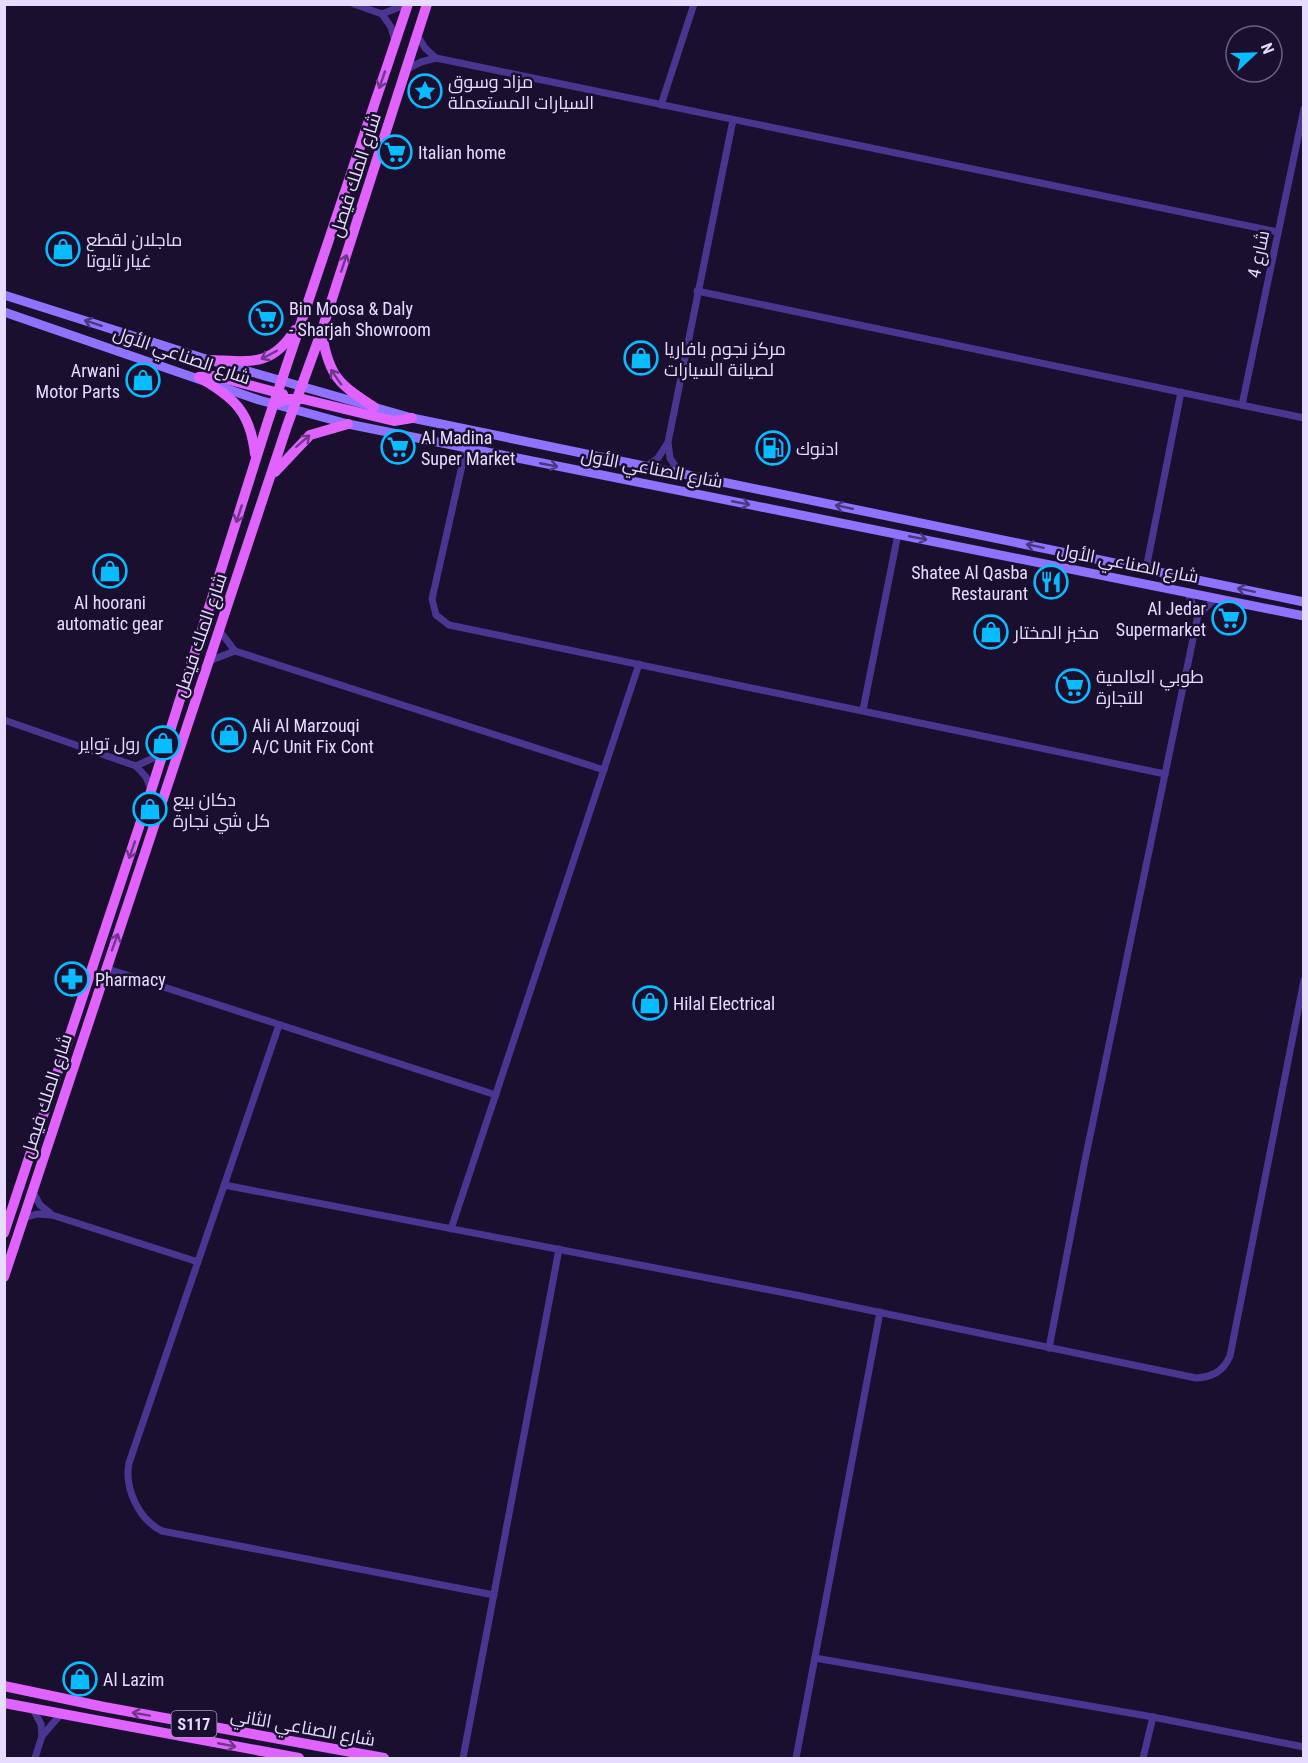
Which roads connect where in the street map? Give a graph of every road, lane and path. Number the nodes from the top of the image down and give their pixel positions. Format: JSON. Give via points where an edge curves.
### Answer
{"nodes":[{"id":1,"x":354,"y":4,"type":"edge"},
{"id":2,"x":408,"y":4,"type":"edge"},
{"id":3,"x":428,"y":4,"type":"edge"},
{"id":4,"x":694,"y":4,"type":"edge"},
{"id":5,"x":382,"y":14,"type":"junction"},
{"id":6,"x":417,"y":35,"type":"junction"},
{"id":7,"x":395,"y":42,"type":"junction"},
{"id":8,"x":436,"y":58,"type":"junction"},
{"id":9,"x":407,"y":69,"type":"junction"},
{"id":10,"x":661,"y":105,"type":"junction"},
{"id":11,"x":1304,"y":109,"type":"edge"},
{"id":12,"x":733,"y":120,"type":"junction"},
{"id":13,"x":1294,"y":154,"type":"junction"},
{"id":14,"x":1304,"y":156,"type":"edge"},
{"id":15,"x":1278,"y":232,"type":"junction"},
{"id":16,"x":697,"y":291,"type":"junction"},
{"id":17,"x":4,"y":295,"type":"edge"},
{"id":18,"x":305,"y":311,"type":"junction"},
{"id":19,"x":4,"y":312,"type":"edge"},
{"id":20,"x":322,"y":330,"type":"junction"},
{"id":21,"x":209,"y":360,"type":"junction"},
{"id":22,"x":199,"y":377,"type":"junction"},
{"id":23,"x":281,"y":381,"type":"junction"},
{"id":24,"x":302,"y":387,"type":"junction"},
{"id":25,"x":1181,"y":392,"type":"junction"},
{"id":26,"x":277,"y":393,"type":"junction"},
{"id":27,"x":297,"y":399,"type":"junction"},
{"id":28,"x":274,"y":404,"type":"junction"},
{"id":29,"x":1242,"y":405,"type":"junction"},
{"id":30,"x":375,"y":406,"type":"junction"},
{"id":31,"x":293,"y":411,"type":"junction"},
{"id":32,"x":412,"y":418,"type":"junction"},
{"id":33,"x":1304,"y":418,"type":"edge"},
{"id":34,"x":348,"y":424,"type":"junction"},
{"id":35,"x":668,"y":442,"type":"junction"},
{"id":36,"x":466,"y":448,"type":"junction"},
{"id":37,"x":256,"y":458,"type":"junction"},
{"id":38,"x":648,"y":465,"type":"junction"},
{"id":39,"x":679,"y":472,"type":"junction"},
{"id":40,"x":271,"y":477,"type":"junction"},
{"id":41,"x":898,"y":534,"type":"junction"},
{"id":42,"x":1146,"y":569,"type":"junction"},
{"id":43,"x":1187,"y":592,"type":"junction"},
{"id":44,"x":1216,"y":598,"type":"junction"},
{"id":45,"x":1304,"y":602,"type":"edge"},
{"id":46,"x":1198,"y":615,"type":"junction"},
{"id":47,"x":1304,"y":616,"type":"edge"},
{"id":48,"x":219,"y":630,"type":"junction"},
{"id":49,"x":235,"y":651,"type":"junction"},
{"id":50,"x":209,"y":662,"type":"junction"},
{"id":51,"x":639,"y":663,"type":"junction"},
{"id":52,"x":863,"y":710,"type":"junction"},
{"id":53,"x":4,"y":720,"type":"edge"},
{"id":54,"x":162,"y":754,"type":"junction"},
{"id":55,"x":136,"y":766,"type":"junction"},
{"id":56,"x":604,"y":770,"type":"junction"},
{"id":57,"x":1165,"y":774,"type":"junction"},
{"id":58,"x":151,"y":791,"type":"junction"},
{"id":59,"x":105,"y":968,"type":"junction"},
{"id":60,"x":1304,"y":980,"type":"edge"},
{"id":61,"x":279,"y":1025,"type":"junction"},
{"id":62,"x":496,"y":1095,"type":"junction"},
{"id":63,"x":224,"y":1185,"type":"junction"},
{"id":64,"x":32,"y":1192,"type":"junction"},
{"id":65,"x":52,"y":1215,"type":"junction"},
{"id":66,"x":24,"y":1218,"type":"junction"},
{"id":67,"x":452,"y":1229,"type":"junction"},
{"id":68,"x":4,"y":1233,"type":"edge"},
{"id":69,"x":559,"y":1249,"type":"junction"},
{"id":70,"x":198,"y":1262,"type":"junction"},
{"id":71,"x":4,"y":1277,"type":"edge"},
{"id":72,"x":880,"y":1312,"type":"junction"},
{"id":73,"x":1049,"y":1348,"type":"junction"},
{"id":74,"x":494,"y":1594,"type":"junction"},
{"id":75,"x":815,"y":1659,"type":"junction"},
{"id":76,"x":4,"y":1686,"type":"edge"},
{"id":77,"x":4,"y":1703,"type":"edge"},
{"id":78,"x":33,"y":1709,"type":"junction"},
{"id":79,"x":61,"y":1714,"type":"junction"},
{"id":80,"x":1153,"y":1717,"type":"junction"},
{"id":81,"x":42,"y":1736,"type":"junction"},
{"id":82,"x":1304,"y":1747,"type":"edge"},
{"id":83,"x":35,"y":1758,"type":"edge"},
{"id":84,"x":299,"y":1758,"type":"edge"},
{"id":85,"x":384,"y":1758,"type":"edge"},
{"id":86,"x":463,"y":1758,"type":"edge"},
{"id":87,"x":796,"y":1758,"type":"edge"},
{"id":88,"x":1143,"y":1758,"type":"edge"}],
"edges":[{"from":1,"to":5,"type":"street"},
{"from":2,"to":5,"type":"street"},
{"from":2,"to":7,"type":"main road","name":"شارع الملك فيصل"},
{"from":3,"to":6,"type":"main road","name":"شارع الملك فيصل"},
{"from":4,"to":10,"type":"street"},
{"from":5,"to":7,"type":"street"},
{"from":6,"to":8,"type":"street"},
{"from":6,"to":9,"type":"main road","name":"شارع الملك فيصل"},
{"from":7,"to":18,"type":"main road","name":"شارع الملك فيصل","one_way":true},
{"from":8,"to":9,"type":"street"},
{"from":8,"to":10,"type":"street"},
{"from":20,"to":9,"type":"main road","name":"شارع الملك فيصل","one_way":true},
{"from":10,"to":12,"type":"street"},
{"from":11,"to":13,"type":"street","name":"شارع 4"},
{"from":12,"to":15,"type":"street"},
{"from":12,"to":16,"type":"street"},
{"from":13,"to":14,"type":"street"},
{"from":13,"to":15,"type":"street","name":"شارع 4"},
{"from":15,"to":29,"type":"street","name":"شارع 4"},
{"from":16,"to":25,"type":"street"},
{"from":16,"to":35,"type":"street"},
{"from":21,"to":17,"type":"main road","name":"شارع الصناعي الأول","one_way":true},
{"from":18,"to":21,"type":"main road","one_way":true,"via":[[287,342],[266,358],[244,362]]},
{"from":18,"to":23,"type":"main road","name":"شارع الملك فيصل"},
{"from":19,"to":22,"type":"main road","name":"شارع الصناعي الأول"},
{"from":20,"to":24,"type":"main road","name":"شارع الملك فيصل"},
{"from":30,"to":20,"type":"main road","one_way":true,"via":[[345,388],[332,374]]},
{"from":21,"to":23,"type":"main road","name":"شارع الصناعي الأول"},
{"from":22,"to":26,"type":"main road","via":[[214,376]]},
{"from":22,"to":28,"type":"main road","name":"شارع الصناعي الأول"},
{"from":22,"to":37,"type":"main road","via":[[242,409]]},
{"from":23,"to":24,"type":"main road","name":"شارع الصناعي الأول"},
{"from":23,"to":26,"type":"main road","name":"شارع الملك فيصل"},
{"from":24,"to":26,"type":"main road"},
{"from":24,"to":27,"type":"main road","name":"شارع الملك فيصل"},
{"from":24,"to":30,"type":"main road","name":"شارع الصناعي الأول"},
{"from":25,"to":29,"type":"street"},
{"from":25,"to":42,"type":"street"},
{"from":26,"to":28,"type":"main road","name":"شارع الملك فيصل"},
{"from":27,"to":28,"type":"main road"},
{"from":27,"to":31,"type":"main road","name":"شارع الملك فيصل"},
{"from":27,"to":32,"type":"main road","via":[[394,421]]},
{"from":28,"to":31,"type":"main road","name":"شارع الصناعي الأول"},
{"from":28,"to":37,"type":"main road","name":"شارع الملك فيصل"},
{"from":29,"to":33,"type":"street"},
{"from":30,"to":32,"type":"main road","name":"شارع الصناعي الأول"},
{"from":31,"to":34,"type":"main road","name":"شارع الصناعي الأول"},
{"from":31,"to":40,"type":"main road","name":"شارع الملك فيصل"},
{"from":32,"to":38,"type":"main road","name":"شارع الصناعي الأول"},
{"from":34,"to":36,"type":"main road","name":"شارع الصناعي الأول"},
{"from":40,"to":34,"type":"main road","one_way":true,"via":[[310,435]]},
{"from":35,"to":38,"type":"street"},
{"from":35,"to":39,"type":"street","via":[[670,458]]},
{"from":36,"to":41,"type":"main road","name":"شارع الصناعي الأول","one_way":true},
{"from":36,"to":51,"type":"street","via":[[432,599],[436,615],[449,625]]},
{"from":37,"to":54,"type":"main road","name":"شارع الملك فيصل","one_way":true},
{"from":38,"to":39,"type":"main road","name":"شارع الصناعي الأول"},
{"from":42,"to":39,"type":"main road","name":"شارع الصناعي الأول","one_way":true},
{"from":40,"to":48,"type":"main road","name":"شارع الملك فيصل"},
{"from":41,"to":43,"type":"main road","name":"شارع الصناعي الأول","one_way":true},
{"from":41,"to":52,"type":"street"},
{"from":45,"to":42,"type":"main road","name":"شارع الصناعي الأول","one_way":true},
{"from":43,"to":44,"type":"main road","name":"شارع الصناعي الأول"},
{"from":43,"to":46,"type":"street"},
{"from":44,"to":46,"type":"street"},
{"from":44,"to":47,"type":"main road","name":"شارع الصناعي الأول"},
{"from":46,"to":57,"type":"street"},
{"from":48,"to":49,"type":"street"},
{"from":48,"to":50,"type":"main road","name":"شارع الملك فيصل"},
{"from":49,"to":50,"type":"street"},
{"from":49,"to":56,"type":"street"},
{"from":59,"to":50,"type":"main road","name":"شارع الملك فيصل","one_way":true},
{"from":51,"to":52,"type":"street"},
{"from":51,"to":56,"type":"street"},
{"from":52,"to":57,"type":"street"},
{"from":53,"to":55,"type":"street"},
{"from":54,"to":55,"type":"street"},
{"from":54,"to":58,"type":"main road","name":"شارع الملك فيصل"},
{"from":55,"to":58,"type":"street"},
{"from":56,"to":62,"type":"street"},
{"from":57,"to":73,"type":"street"},
{"from":58,"to":68,"type":"main road","name":"شارع الملك فيصل","one_way":true},
{"from":59,"to":61,"type":"street"},
{"from":59,"to":64,"type":"main road","name":"شارع الملك فيصل"},
{"from":60,"to":73,"type":"street","via":[[1227,1362],[1213,1375],[1196,1378]]},
{"from":61,"to":62,"type":"street"},
{"from":61,"to":63,"type":"street"},
{"from":62,"to":67,"type":"street"},
{"from":63,"to":67,"type":"street"},
{"from":63,"to":70,"type":"street"},
{"from":64,"to":65,"type":"street"},
{"from":64,"to":66,"type":"main road","name":"شارع الملك فيصل"},
{"from":65,"to":66,"type":"street"},
{"from":65,"to":70,"type":"street"},
{"from":66,"to":71,"type":"main road","name":"شارع الملك فيصل"},
{"from":67,"to":69,"type":"street"},
{"from":69,"to":72,"type":"street"},
{"from":69,"to":74,"type":"street"},
{"from":70,"to":74,"type":"street","via":[[128,1470],[130,1491],[149,1521],[168,1533]]},
{"from":72,"to":73,"type":"street"},
{"from":72,"to":75,"type":"street"},
{"from":74,"to":86,"type":"street"},
{"from":75,"to":80,"type":"street"},
{"from":75,"to":87,"type":"street"},
{"from":85,"to":76,"type":"main road","name":"شارع الصناعي الثاني","number":"S117","one_way":true},
{"from":77,"to":78,"type":"main road","name":"شارع الصناعي الثاني","number":"S117"},
{"from":78,"to":79,"type":"main road","name":"شارع الصناعي الثاني","number":"S117"},
{"from":78,"to":81,"type":"street"},
{"from":79,"to":81,"type":"street"},
{"from":79,"to":84,"type":"main road","name":"شارع الصناعي الثاني","number":"S117","one_way":true},
{"from":80,"to":82,"type":"street"},
{"from":80,"to":88,"type":"street"},
{"from":81,"to":83,"type":"street"}]}
